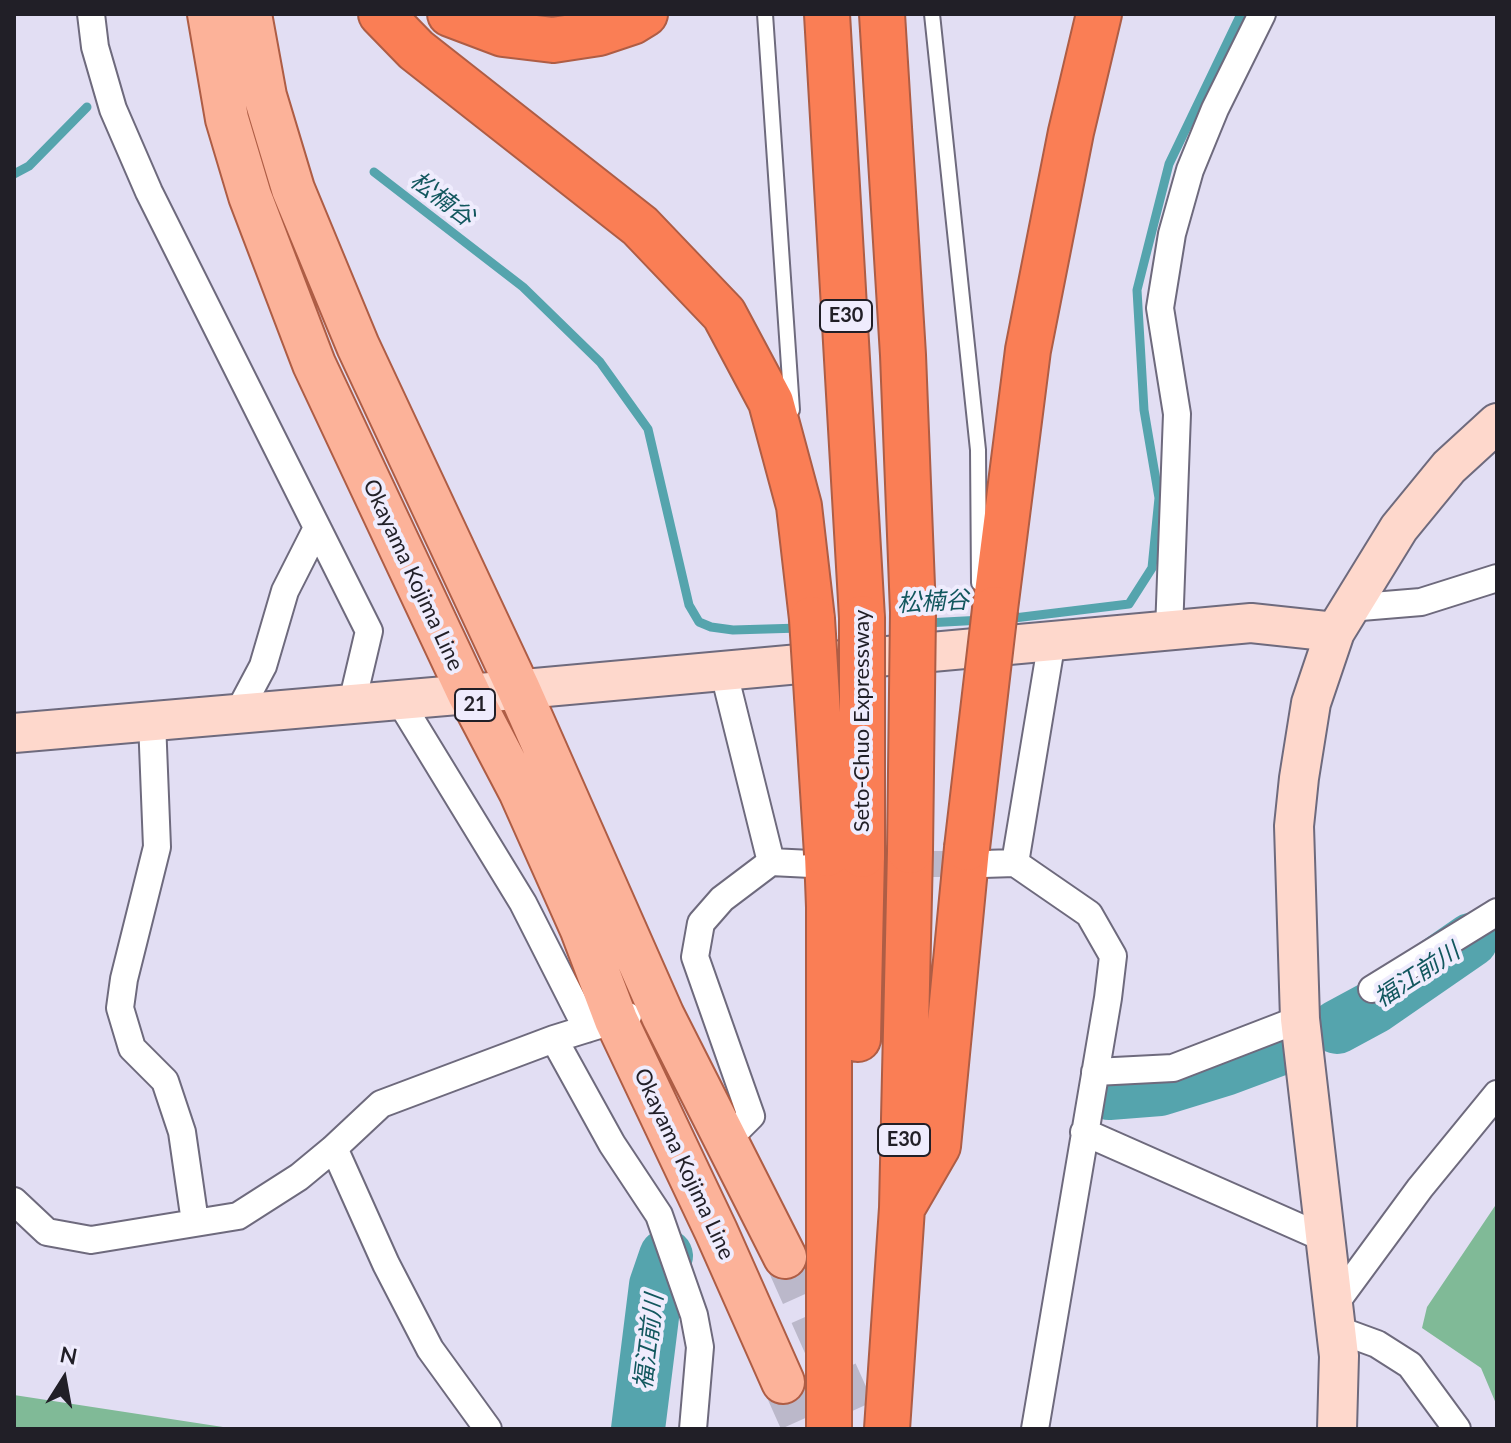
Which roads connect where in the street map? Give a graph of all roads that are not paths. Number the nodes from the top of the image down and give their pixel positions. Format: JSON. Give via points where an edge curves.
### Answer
{"nodes":[{"id":1,"x":91,"y":14,"type":"edge"},
{"id":2,"x":209,"y":14,"type":"edge"},
{"id":3,"x":250,"y":14,"type":"edge"},
{"id":4,"x":381,"y":14,"type":"edge"},
{"id":5,"x":450,"y":14,"type":"edge"},
{"id":6,"x":645,"y":14,"type":"edge"},
{"id":7,"x":765,"y":14,"type":"edge"},
{"id":8,"x":827,"y":14,"type":"edge"},
{"id":9,"x":882,"y":14,"type":"edge"},
{"id":10,"x":932,"y":14,"type":"edge"},
{"id":11,"x":1099,"y":14,"type":"edge"},
{"id":12,"x":1262,"y":14,"type":"edge"},
{"id":13,"x":1497,"y":423,"type":"edge"},
{"id":14,"x":799,"y":506,"type":"junction"},
{"id":15,"x":317,"y":528,"type":"junction"},
{"id":16,"x":1497,"y":578,"type":"edge"},
{"id":17,"x":987,"y":601,"type":"junction"},
{"id":18,"x":1342,"y":620,"type":"junction"},
{"id":19,"x":1169,"y":631,"type":"junction"},
{"id":20,"x":1052,"y":640,"type":"junction"},
{"id":21,"x":723,"y":669,"type":"junction"},
{"id":22,"x":519,"y":690,"type":"junction"},
{"id":23,"x":469,"y":694,"type":"junction"},
{"id":24,"x":399,"y":700,"type":"junction"},
{"id":25,"x":352,"y":703,"type":"junction"},
{"id":26,"x":238,"y":713,"type":"junction"},
{"id":27,"x":152,"y":721,"type":"junction"},
{"id":28,"x":14,"y":733,"type":"edge"},
{"id":29,"x":975,"y":856,"type":"junction"},
{"id":30,"x":833,"y":858,"type":"junction"},
{"id":31,"x":771,"y":862,"type":"junction"},
{"id":32,"x":1015,"y":863,"type":"junction"},
{"id":33,"x":1497,"y":912,"type":"edge"},
{"id":34,"x":1372,"y":989,"type":"dead end"},
{"id":35,"x":658,"y":1005,"type":"junction"},
{"id":36,"x":1300,"y":1019,"type":"junction"},
{"id":37,"x":602,"y":1024,"type":"junction"},
{"id":38,"x":554,"y":1039,"type":"junction"},
{"id":39,"x":1095,"y":1072,"type":"junction"},
{"id":40,"x":1497,"y":1094,"type":"edge"},
{"id":41,"x":1084,"y":1132,"type":"junction"},
{"id":42,"x":726,"y":1141,"type":"junction"},
{"id":43,"x":334,"y":1148,"type":"junction"},
{"id":44,"x":14,"y":1201,"type":"edge"},
{"id":45,"x":902,"y":1208,"type":"junction"},
{"id":46,"x":195,"y":1222,"type":"junction"},
{"id":47,"x":1326,"y":1239,"type":"junction"},
{"id":48,"x":785,"y":1257,"type":"tunnel mouth"},
{"id":49,"x":1335,"y":1317,"type":"junction"},
{"id":50,"x":783,"y":1382,"type":"tunnel mouth"},
{"id":51,"x":488,"y":1429,"type":"edge"},
{"id":52,"x":693,"y":1429,"type":"edge"},
{"id":53,"x":829,"y":1429,"type":"edge"},
{"id":54,"x":837,"y":1429,"type":"edge"},
{"id":55,"x":887,"y":1429,"type":"edge"},
{"id":56,"x":1035,"y":1429,"type":"edge"},
{"id":57,"x":1337,"y":1429,"type":"edge"},
{"id":58,"x":1457,"y":1429,"type":"edge"}],
"edges":[{"from":1,"to":15,"type":"street","via":[[113,109],[149,192]]},
{"from":2,"to":23,"type":"main road","name":"Okayama Kojima Line","number":"21","via":[[227,119],[250,196],[314,364]]},
{"from":3,"to":22,"type":"main road","name":"Okayama Kojima Line","number":"21","via":[[265,96],[293,189],[358,346]]},
{"from":4,"to":14,"type":"highway","via":[[416,50],[640,226],[724,314],[771,402]]},
{"from":5,"to":6,"type":"highway","via":[[503,34],[553,40],[599,33]]},
{"from":7,"to":14,"type":"lane"},
{"from":8,"to":30,"type":"highway","name":"Seto-Chuo Expressway","number":"E30","bridge":true,"via":[[862,618]]},
{"from":9,"to":45,"type":"highway","number":"E30","bridge":true,"via":[[913,612]]},
{"from":10,"to":17,"type":"lane","via":[[978,450]]},
{"from":11,"to":17,"type":"highway","via":[[1028,350]]},
{"from":12,"to":19,"type":"street","via":[[1190,170],[1162,293],[1177,414]]},
{"from":13,"to":18,"type":"street","via":[[1449,467],[1399,528]]},
{"from":14,"to":30,"type":"highway","bridge":true},
{"from":15,"to":25,"type":"street","via":[[369,631]]},
{"from":15,"to":26,"type":"street","via":[[285,591],[263,666]]},
{"from":16,"to":18,"type":"street"},
{"from":17,"to":29,"type":"highway","bridge":true},
{"from":18,"to":19,"type":"street"},
{"from":18,"to":36,"type":"street","via":[[1311,703],[1294,826]]},
{"from":19,"to":20,"type":"street"},
{"from":20,"to":21,"type":"street"},
{"from":20,"to":32,"type":"street"},
{"from":21,"to":22,"type":"street"},
{"from":21,"to":31,"type":"street"},
{"from":22,"to":23,"type":"street"},
{"from":22,"to":35,"type":"main road","name":"Okayama Kojima Line","number":"21"},
{"from":23,"to":24,"type":"street"},
{"from":23,"to":37,"type":"main road","name":"Okayama Kojima Line","number":"21","via":[[520,791],[582,930]]},
{"from":24,"to":25,"type":"street"},
{"from":24,"to":37,"type":"street"},
{"from":25,"to":26,"type":"street"},
{"from":26,"to":27,"type":"street"},
{"from":27,"to":28,"type":"street"},
{"from":27,"to":46,"type":"street","via":[[157,847],[120,1008],[132,1048],[165,1081],[182,1132]]},
{"from":29,"to":32,"type":"street"},
{"from":29,"to":45,"type":"highway","via":[[938,1146]]},
{"from":30,"to":31,"type":"street"},
{"from":30,"to":53,"type":"highway"},
{"from":30,"to":54,"type":"highway","name":"Seto-Chuo Expressway","number":"E30","via":[[853,1225]]},
{"from":31,"to":42,"type":"street","via":[[722,899],[701,923],[695,957],[751,1116]]},
{"from":32,"to":39,"type":"street","via":[[1089,914],[1113,956]]},
{"from":33,"to":34,"type":"street"},
{"from":35,"to":37,"type":"street"},
{"from":35,"to":42,"type":"main road","name":"Okayama Kojima Line","number":"21"},
{"from":36,"to":39,"type":"street","via":[[1173,1068]]},
{"from":36,"to":47,"type":"street"},
{"from":37,"to":38,"type":"street"},
{"from":37,"to":50,"type":"main road","name":"Okayama Kojima Line","number":"21","via":[[716,1231]]},
{"from":38,"to":43,"type":"street","via":[[381,1104]]},
{"from":38,"to":52,"type":"street","via":[[659,1215],[700,1347]]},
{"from":39,"to":41,"type":"street"},
{"from":40,"to":49,"type":"street","via":[[1420,1188]]},
{"from":41,"to":47,"type":"street"},
{"from":41,"to":56,"type":"street"},
{"from":42,"to":48,"type":"main road","name":"Okayama Kojima Line","number":"21"},
{"from":43,"to":46,"type":"street","via":[[238,1216]]},
{"from":43,"to":51,"type":"street","via":[[430,1349]]},
{"from":44,"to":46,"type":"street","via":[[47,1232],[91,1240]]},
{"from":45,"to":55,"type":"highway","number":"E30"},
{"from":47,"to":49,"type":"street"},
{"from":49,"to":57,"type":"street"},
{"from":49,"to":58,"type":"street","via":[[1410,1365]]}]}
